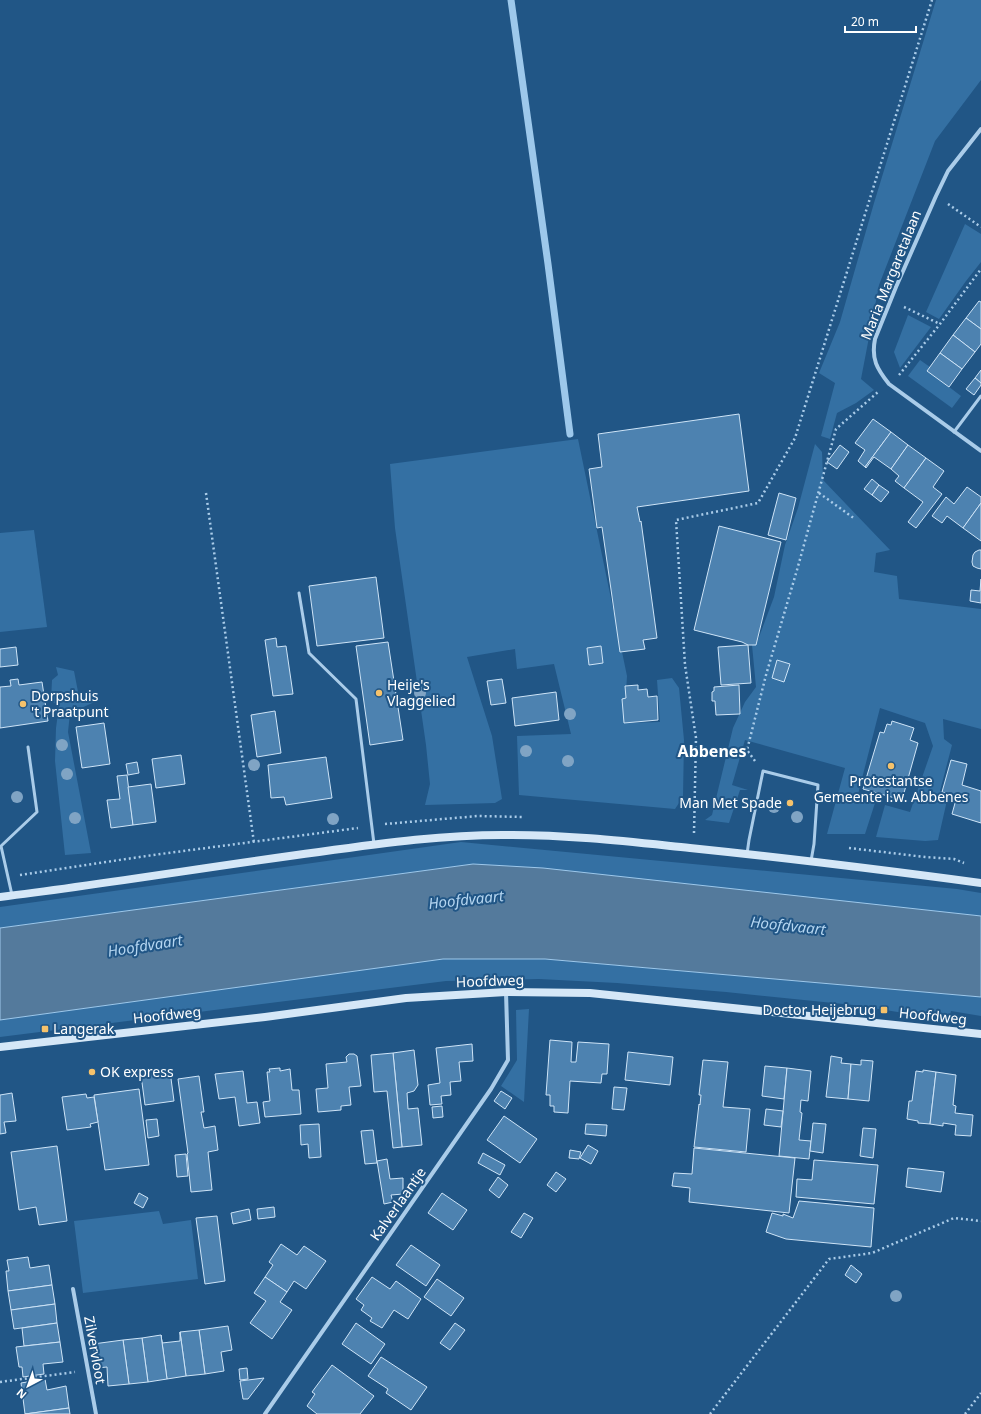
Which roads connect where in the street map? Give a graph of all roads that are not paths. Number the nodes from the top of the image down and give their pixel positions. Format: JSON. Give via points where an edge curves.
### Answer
{"nodes":[{"id":1,"x":981,"y":130,"type":"edge"},
{"id":2,"x":981,"y":396,"type":"edge"},
{"id":3,"x":954,"y":432,"type":"junction"},
{"id":4,"x":981,"y":452,"type":"edge"},
{"id":5,"x":299,"y":593,"type":"dead end"},
{"id":6,"x":28,"y":747,"type":"dead end"},
{"id":7,"x":374,"y":844,"type":"junction"},
{"id":8,"x":747,"y":854,"type":"junction"},
{"id":9,"x":811,"y":861,"type":"junction"},
{"id":10,"x":981,"y":883,"type":"edge"},
{"id":11,"x":12,"y":895,"type":"junction"},
{"id":12,"x":0,"y":897,"type":"edge"},
{"id":13,"x":506,"y":992,"type":"junction"},
{"id":14,"x":981,"y":1034,"type":"edge"},
{"id":15,"x":0,"y":1047,"type":"edge"},
{"id":16,"x":73,"y":1289,"type":"dead end"},
{"id":17,"x":96,"y":1414,"type":"edge"},
{"id":18,"x":265,"y":1414,"type":"edge"}],
"edges":[{"from":1,"to":3,"type":"street","name":"Maria Margaretalaan","via":[[948,171],[875,339],[874,357],[880,373],[889,384]]},
{"from":2,"to":3,"type":"lane"},
{"from":3,"to":4,"type":"street","name":"Maria Margaretalaan"},
{"from":5,"to":7,"type":"lane","via":[[309,653],[356,699]]},
{"from":6,"to":11,"type":"lane","via":[[37,812],[1,846]]},
{"from":7,"to":8,"type":"main road","via":[[447,837],[511,835],[590,838]]},
{"from":7,"to":11,"type":"main road"},
{"from":8,"to":9,"type":"main road"},
{"from":8,"to":9,"type":"lane","via":[[763,771],[818,785]]},
{"from":9,"to":10,"type":"main road"},
{"from":11,"to":12,"type":"main road"},
{"from":13,"to":14,"type":"main road","name":"Hoofdweg","via":[[590,993]]},
{"from":13,"to":15,"type":"main road","name":"Hoofdweg","via":[[406,998]]},
{"from":13,"to":18,"type":"street","name":"Kalverlaantje","via":[[508,1060],[492,1089]]},
{"from":16,"to":17,"type":"street","name":"Zilvervloot"}]}
